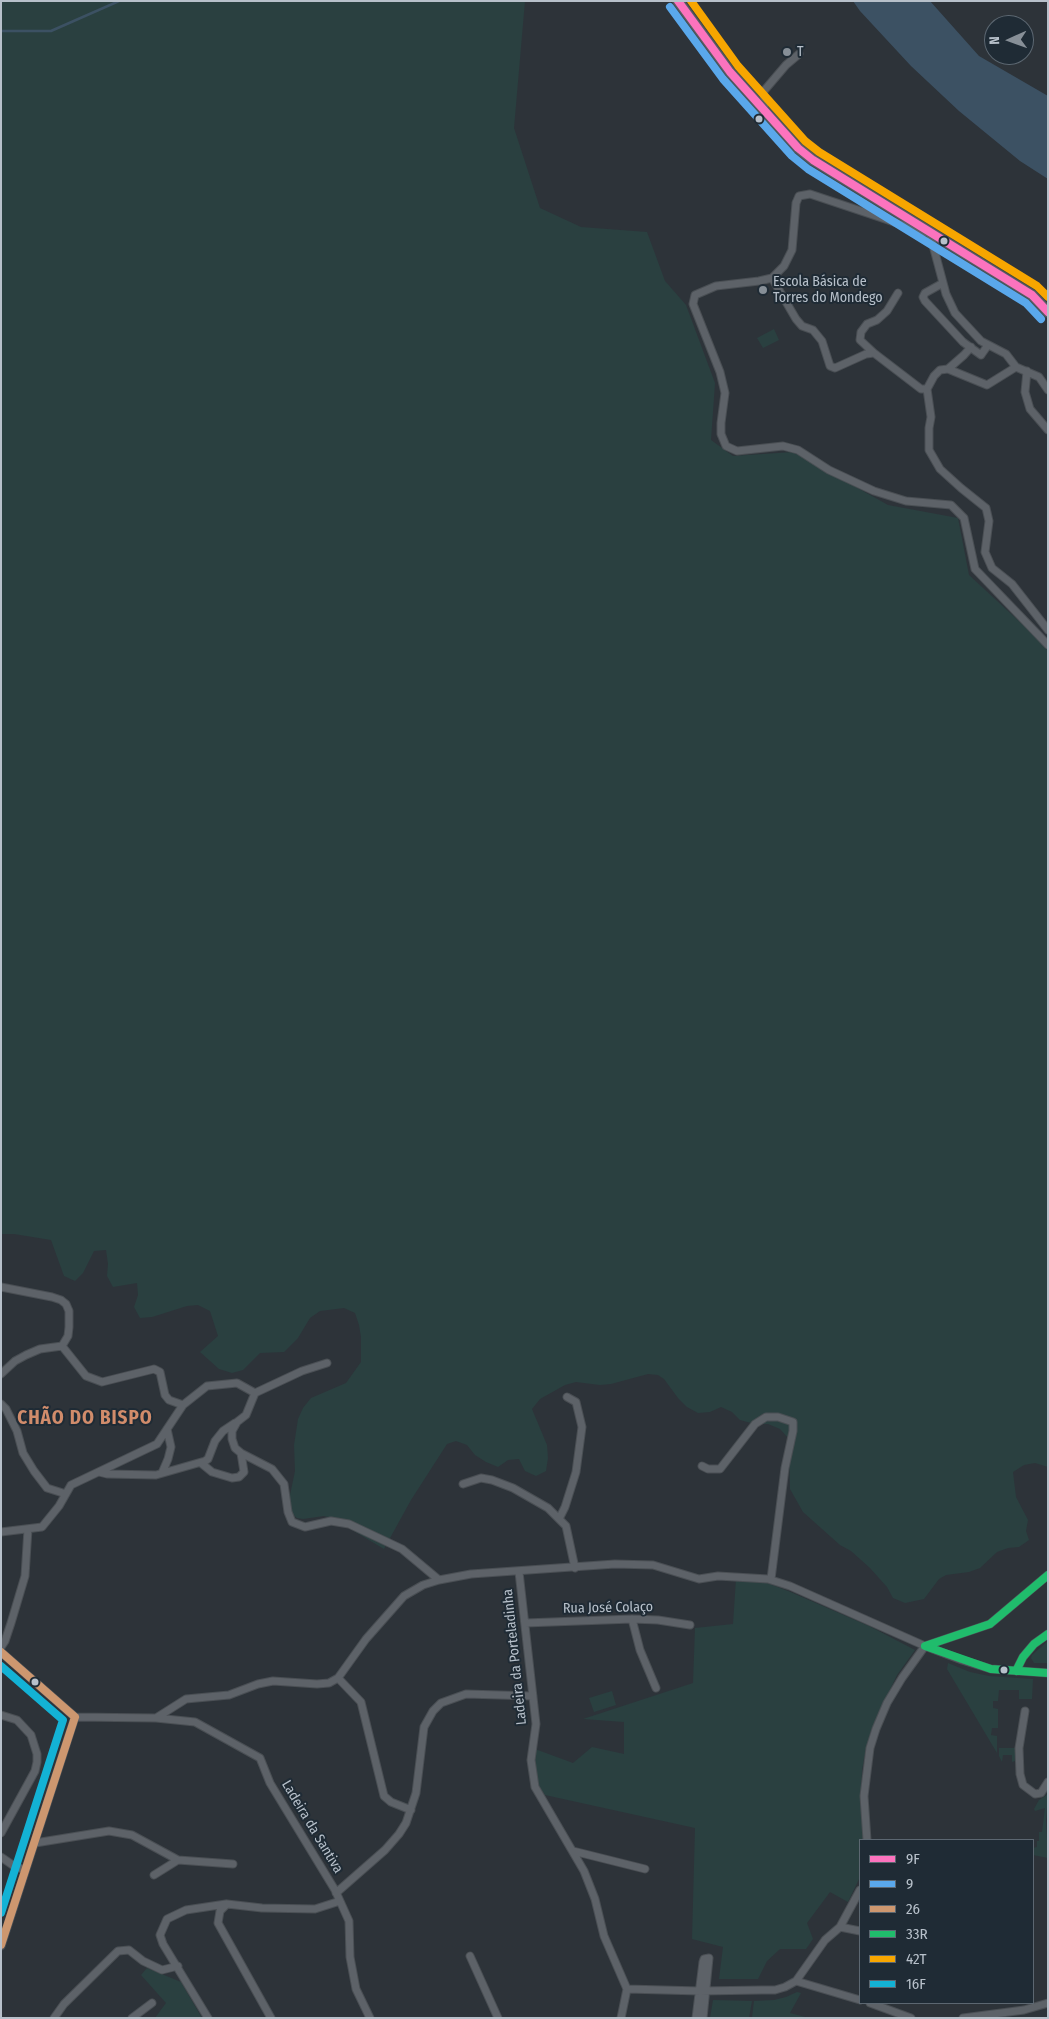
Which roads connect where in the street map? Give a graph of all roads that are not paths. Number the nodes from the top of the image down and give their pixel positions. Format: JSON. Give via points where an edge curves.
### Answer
{"nodes":[{"id":1,"x":678,"y":1,"type":"edge"},
{"id":2,"x":799,"y":54,"type":"dead end"},
{"id":3,"x":765,"y":112,"type":"junction"},
{"id":4,"x":930,"y":234,"type":"junction"},
{"id":5,"x":772,"y":278,"type":"junction"},
{"id":6,"x":943,"y":283,"type":"junction"},
{"id":7,"x":898,"y":293,"type":"dead end"},
{"id":8,"x":1048,"y":312,"type":"edge"},
{"id":9,"x":988,"y":345,"type":"junction"},
{"id":10,"x":971,"y":347,"type":"junction"},
{"id":11,"x":874,"y":353,"type":"junction"},
{"id":12,"x":1016,"y":367,"type":"junction"},
{"id":13,"x":948,"y":369,"type":"junction"},
{"id":14,"x":1027,"y":371,"type":"junction"},
{"id":15,"x":927,"y":389,"type":"junction"},
{"id":16,"x":1048,"y":390,"type":"edge"},
{"id":17,"x":1048,"y":430,"type":"edge"},
{"id":18,"x":1048,"y":630,"type":"edge"},
{"id":19,"x":1048,"y":645,"type":"edge"},
{"id":20,"x":1,"y":1287,"type":"edge"},
{"id":21,"x":62,"y":1346,"type":"junction"},
{"id":22,"x":327,"y":1362,"type":"dead end"},
{"id":23,"x":1,"y":1374,"type":"edge"},
{"id":24,"x":256,"y":1393,"type":"junction"},
{"id":25,"x":567,"y":1397,"type":"dead end"},
{"id":26,"x":1,"y":1404,"type":"edge"},
{"id":27,"x":183,"y":1405,"type":"junction"},
{"id":28,"x":237,"y":1422,"type":"junction"},
{"id":29,"x":167,"y":1429,"type":"junction"},
{"id":30,"x":241,"y":1454,"type":"junction"},
{"id":31,"x":201,"y":1463,"type":"junction"},
{"id":32,"x":702,"y":1466,"type":"dead end"},
{"id":33,"x":98,"y":1472,"type":"junction"},
{"id":34,"x":162,"y":1474,"type":"junction"},
{"id":35,"x":463,"y":1484,"type":"dead end"},
{"id":36,"x":66,"y":1494,"type":"junction"},
{"id":37,"x":559,"y":1519,"type":"junction"},
{"id":38,"x":28,"y":1529,"type":"junction"},
{"id":39,"x":1,"y":1532,"type":"edge"},
{"id":40,"x":575,"y":1568,"type":"junction"},
{"id":41,"x":519,"y":1572,"type":"junction"},
{"id":42,"x":1048,"y":1575,"type":"edge"},
{"id":43,"x":439,"y":1580,"type":"junction"},
{"id":44,"x":771,"y":1580,"type":"junction"},
{"id":45,"x":632,"y":1619,"type":"junction"},
{"id":46,"x":525,"y":1623,"type":"junction"},
{"id":47,"x":690,"y":1625,"type":"dead end"},
{"id":48,"x":1048,"y":1634,"type":"edge"},
{"id":49,"x":925,"y":1646,"type":"junction"},
{"id":50,"x":1,"y":1647,"type":"edge"},
{"id":51,"x":1,"y":1652,"type":"edge"},
{"id":52,"x":1016,"y":1671,"type":"junction"},
{"id":53,"x":1048,"y":1673,"type":"edge"},
{"id":54,"x":338,"y":1678,"type":"junction"},
{"id":55,"x":656,"y":1688,"type":"dead end"},
{"id":56,"x":533,"y":1696,"type":"junction"},
{"id":57,"x":1024,"y":1711,"type":"dead end"},
{"id":58,"x":1,"y":1714,"type":"edge"},
{"id":59,"x":76,"y":1717,"type":"junction"},
{"id":60,"x":156,"y":1718,"type":"junction"},
{"id":61,"x":1048,"y":1782,"type":"edge"},
{"id":62,"x":411,"y":1810,"type":"junction"},
{"id":63,"x":1,"y":1833,"type":"edge"},
{"id":64,"x":867,"y":1839,"type":"edge"},
{"id":65,"x":35,"y":1843,"type":"junction"},
{"id":66,"x":573,"y":1851,"type":"junction"},
{"id":67,"x":1,"y":1856,"type":"edge"},
{"id":68,"x":178,"y":1860,"type":"junction"},
{"id":69,"x":233,"y":1864,"type":"dead end"},
{"id":70,"x":25,"y":1870,"type":"junction"},
{"id":71,"x":645,"y":1870,"type":"dead end"},
{"id":72,"x":154,"y":1875,"type":"dead end"},
{"id":73,"x":859,"y":1892,"type":"edge"},
{"id":74,"x":336,"y":1893,"type":"junction"},
{"id":75,"x":340,"y":1901,"type":"junction"},
{"id":76,"x":227,"y":1904,"type":"junction"},
{"id":77,"x":840,"y":1927,"type":"junction"},
{"id":78,"x":859,"y":1931,"type":"edge"},
{"id":79,"x":1,"y":1946,"type":"edge"},
{"id":80,"x":470,"y":1956,"type":"dead end"},
{"id":81,"x":178,"y":1966,"type":"junction"},
{"id":82,"x":796,"y":1981,"type":"junction"},
{"id":83,"x":627,"y":1989,"type":"junction"},
{"id":84,"x":703,"y":1991,"type":"junction"},
{"id":85,"x":859,"y":2000,"type":"edge"},
{"id":86,"x":152,"y":2003,"type":"dead end"},
{"id":87,"x":1048,"y":2003,"type":"edge"},
{"id":88,"x":873,"y":2004,"type":"edge"},
{"id":89,"x":54,"y":2018,"type":"edge"},
{"id":90,"x":132,"y":2018,"type":"edge"},
{"id":91,"x":208,"y":2018,"type":"edge"},
{"id":92,"x":271,"y":2018,"type":"edge"},
{"id":93,"x":370,"y":2018,"type":"edge"},
{"id":94,"x":498,"y":2018,"type":"edge"},
{"id":95,"x":622,"y":2018,"type":"edge"},
{"id":96,"x":696,"y":2018,"type":"edge"},
{"id":97,"x":703,"y":2018,"type":"edge"},
{"id":98,"x":911,"y":2018,"type":"edge"},
{"id":99,"x":963,"y":2018,"type":"edge"}],
"edges":[{"from":1,"to":3,"type":"main road","via":[[730,72]]},
{"from":2,"to":3,"type":"street","via":[[763,92]]},
{"from":3,"to":4,"type":"main road","via":[[812,160]]},
{"from":4,"to":5,"type":"street","via":[[810,194],[800,196],[796,203],[792,250],[784,266]]},
{"from":4,"to":6,"type":"street"},
{"from":4,"to":8,"type":"main road","via":[[1032,296]]},
{"from":5,"to":11,"type":"street","via":[[796,319],[802,326],[813,330],[822,341],[830,366],[835,368]]},
{"from":5,"to":19,"type":"street","via":[[716,286],[695,295],[693,304],[725,393],[720,424],[726,446],[737,451],[783,446],[798,450],[829,470],[874,491],[906,501],[951,505],[964,518],[975,569]]},
{"from":6,"to":9,"type":"street","via":[[957,316]]},
{"from":6,"to":10,"type":"street","via":[[927,292],[923,299]]},
{"from":7,"to":11,"type":"street","via":[[887,311],[860,332],[860,340]]},
{"from":9,"to":10,"type":"street","via":[[981,355]]},
{"from":9,"to":12,"type":"street","via":[[1006,354]]},
{"from":10,"to":13,"type":"street"},
{"from":11,"to":15,"type":"street","via":[[921,389]]},
{"from":12,"to":13,"type":"street","via":[[987,385]]},
{"from":12,"to":14,"type":"street"},
{"from":13,"to":15,"type":"street","via":[[940,370]]},
{"from":14,"to":16,"type":"street","via":[[1039,377]]},
{"from":14,"to":17,"type":"street","via":[[1024,392],[1030,409]]},
{"from":15,"to":18,"type":"street","via":[[931,417],[930,450],[940,469],[986,508],[989,521],[985,552],[992,568],[1012,584]]},
{"from":20,"to":21,"type":"street","via":[[52,1297],[66,1304],[69,1327]]},
{"from":21,"to":23,"type":"street","via":[[26,1355]]},
{"from":21,"to":27,"type":"street","via":[[86,1376],[96,1381],[154,1369],[160,1372],[169,1400]]},
{"from":22,"to":24,"type":"street"},
{"from":24,"to":27,"type":"street","via":[[237,1383],[207,1386]]},
{"from":24,"to":28,"type":"street","via":[[246,1415]]},
{"from":25,"to":37,"type":"street","via":[[576,1402],[582,1427],[576,1472]]},
{"from":26,"to":36,"type":"street","via":[[17,1431],[34,1472],[47,1488]]},
{"from":27,"to":29,"type":"street"},
{"from":28,"to":30,"type":"street","via":[[232,1439]]},
{"from":28,"to":31,"type":"street","via":[[221,1433],[208,1459]]},
{"from":29,"to":33,"type":"street","via":[[157,1444]]},
{"from":29,"to":34,"type":"street","via":[[171,1447]]},
{"from":30,"to":31,"type":"street","via":[[244,1472],[239,1477],[216,1473]]},
{"from":30,"to":43,"type":"street","via":[[272,1469],[284,1484],[292,1522],[305,1526],[331,1521],[349,1524],[402,1549]]},
{"from":31,"to":34,"type":"street"},
{"from":32,"to":44,"type":"street","via":[[720,1469],[756,1424],[766,1417],[792,1422]]},
{"from":33,"to":34,"type":"street"},
{"from":33,"to":36,"type":"street","via":[[71,1485]]},
{"from":35,"to":37,"type":"street","via":[[481,1478],[492,1480],[548,1508]]},
{"from":36,"to":38,"type":"street","via":[[42,1526]]},
{"from":37,"to":40,"type":"street","via":[[566,1526]]},
{"from":38,"to":39,"type":"street"},
{"from":38,"to":50,"type":"street","via":[[25,1576]]},
{"from":40,"to":41,"type":"street"},
{"from":40,"to":44,"type":"street","via":[[637,1564],[653,1565],[700,1579],[718,1576]]},
{"from":41,"to":43,"type":"street","via":[[471,1574]]},
{"from":41,"to":46,"type":"street","name":"Ladeira da Porteladinha"},
{"from":42,"to":49,"type":"street","via":[[990,1624]]},
{"from":43,"to":54,"type":"street","via":[[404,1596],[366,1639]]},
{"from":44,"to":49,"type":"street"},
{"from":45,"to":46,"type":"street","name":"Rua José Colaço"},
{"from":45,"to":47,"type":"street","name":"Rua José Colaço"},
{"from":45,"to":55,"type":"street","via":[[640,1650]]},
{"from":46,"to":56,"type":"street","name":"Ladeira da Porteladinha"},
{"from":48,"to":52,"type":"street","via":[[1034,1644]]},
{"from":49,"to":52,"type":"street","via":[[990,1669]]},
{"from":49,"to":64,"type":"street","via":[[887,1703],[870,1748],[864,1796]]},
{"from":51,"to":59,"type":"street"},
{"from":52,"to":53,"type":"street"},
{"from":54,"to":60,"type":"street","via":[[316,1684],[273,1681],[229,1695],[186,1699]]},
{"from":54,"to":62,"type":"street","via":[[361,1702],[384,1796]]},
{"from":56,"to":62,"type":"street","via":[[466,1694],[442,1703],[433,1711],[424,1727]]},
{"from":56,"to":66,"type":"street","name":"Ladeira da Porteladinha","via":[[536,1724],[531,1760],[535,1787]]},
{"from":57,"to":61,"type":"street","via":[[1019,1748],[1020,1774],[1024,1785],[1035,1794],[1041,1793]]},
{"from":58,"to":63,"type":"street","via":[[16,1720],[31,1735],[37,1762]]},
{"from":59,"to":60,"type":"street","name":"Ladeira da Santiva"},
{"from":59,"to":65,"type":"street"},
{"from":60,"to":74,"type":"street","name":"Ladeira da Santiva","via":[[195,1722],[260,1758],[270,1782]]},
{"from":62,"to":74,"type":"street","via":[[399,1834]]},
{"from":65,"to":68,"type":"street","via":[[110,1831],[132,1835]]},
{"from":65,"to":70,"type":"street"},
{"from":66,"to":71,"type":"street"},
{"from":66,"to":83,"type":"street","name":"Ladeira da Porteladinha","via":[[595,1899],[604,1936]]},
{"from":67,"to":70,"type":"street"},
{"from":68,"to":69,"type":"street"},
{"from":68,"to":72,"type":"street"},
{"from":70,"to":79,"type":"street"},
{"from":73,"to":77,"type":"street"},
{"from":74,"to":75,"type":"street","name":"Ladeira da Santiva"},
{"from":75,"to":76,"type":"street","via":[[314,1909]]},
{"from":75,"to":93,"type":"street","name":"Ladeira da Santiva","via":[[348,1921],[356,1989]]},
{"from":76,"to":81,"type":"street","via":[[186,1910],[167,1920],[160,1935]]},
{"from":76,"to":92,"type":"street","via":[[220,1911],[218,1923]]},
{"from":77,"to":78,"type":"street"},
{"from":77,"to":82,"type":"street","via":[[825,1940]]},
{"from":80,"to":94,"type":"street"},
{"from":81,"to":89,"type":"street","via":[[162,1970],[130,1950],[118,1951]]},
{"from":81,"to":91,"type":"street"},
{"from":82,"to":84,"type":"street","via":[[775,1990]]},
{"from":82,"to":85,"type":"street"},
{"from":83,"to":84,"type":"street"},
{"from":83,"to":95,"type":"street"},
{"from":84,"to":96,"type":"street"},
{"from":84,"to":97,"type":"street"},
{"from":86,"to":90,"type":"street"},
{"from":87,"to":99,"type":"street","via":[[1024,2010]]},
{"from":88,"to":98,"type":"street"}]}
